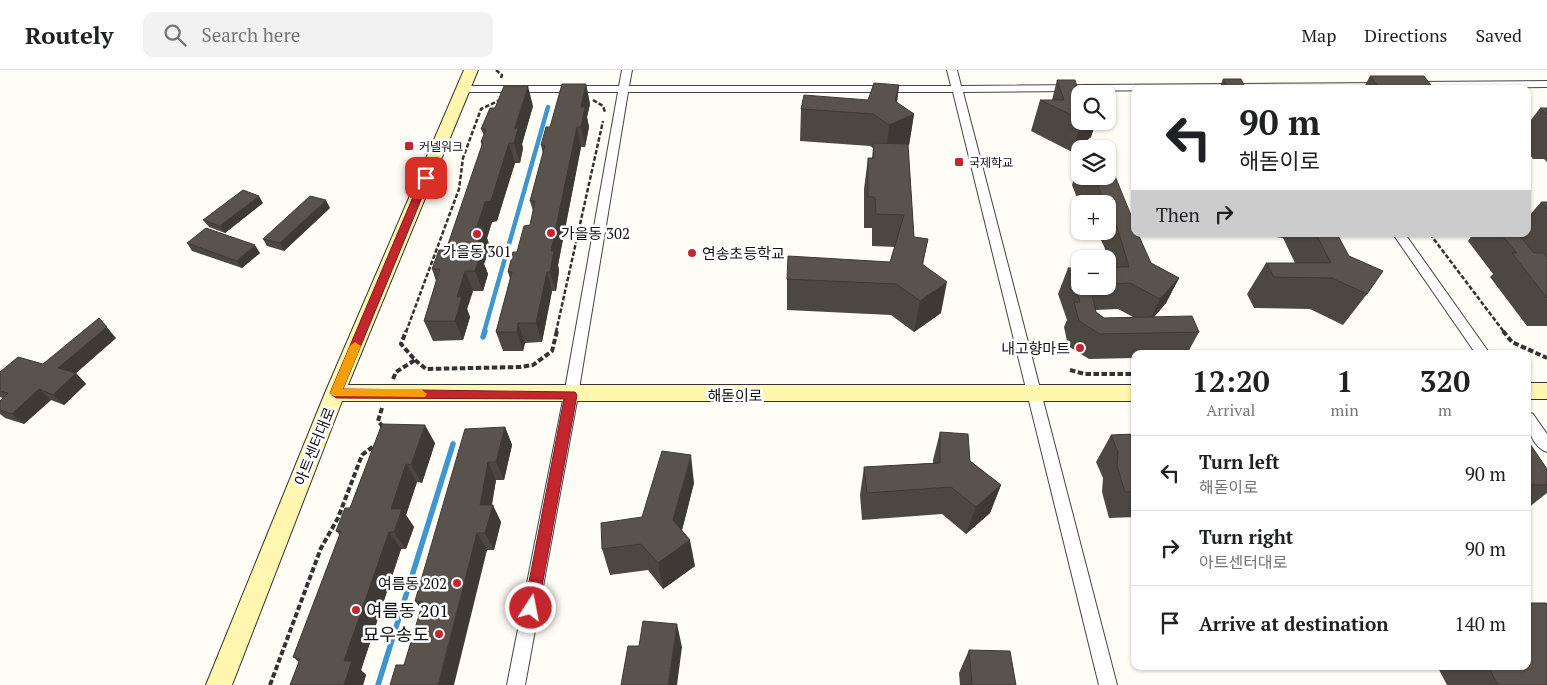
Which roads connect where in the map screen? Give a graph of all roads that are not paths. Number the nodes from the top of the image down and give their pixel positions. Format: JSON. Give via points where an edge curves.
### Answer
{"nodes":[{"id":1,"x":471,"y":70,"type":"edge"},
{"id":2,"x":627,"y":70,"type":"edge"},
{"id":3,"x":952,"y":70,"type":"edge"},
{"id":4,"x":1547,"y":84,"type":"edge"},
{"id":5,"x":1397,"y":85,"type":"edge"},
{"id":6,"x":624,"y":88,"type":"junction"},
{"id":7,"x":1131,"y":88,"type":"edge"},
{"id":8,"x":463,"y":89,"type":"junction"},
{"id":9,"x":957,"y":89,"type":"junction"},
{"id":10,"x":1401,"y":237,"type":"edge"},
{"id":11,"x":1480,"y":350,"type":"edge"},
{"id":12,"x":1531,"y":391,"type":"edge"},
{"id":13,"x":1547,"y":391,"type":"edge"},
{"id":14,"x":336,"y":393,"type":"junction"},
{"id":15,"x":1131,"y":393,"type":"edge"},
{"id":16,"x":1035,"y":394,"type":"junction"},
{"id":17,"x":571,"y":395,"type":"junction"},
{"id":18,"x":1531,"y":422,"type":"edge"},
{"id":19,"x":1547,"y":446,"type":"edge"},
{"id":20,"x":219,"y":685,"type":"edge"},
{"id":21,"x":516,"y":685,"type":"edge"},
{"id":22,"x":1108,"y":685,"type":"edge"}],
"edges":[{"from":1,"to":8,"type":"street","name":"아트센터대로"},
{"from":2,"to":6,"type":"street"},
{"from":3,"to":9,"type":"street"},
{"from":4,"to":5,"type":"street"},
{"from":6,"to":8,"type":"street"},
{"from":6,"to":9,"type":"street"},
{"from":6,"to":17,"type":"street"},
{"from":7,"to":9,"type":"street"},
{"from":8,"to":14,"type":"street","name":"아트센터대로"},
{"from":9,"to":16,"type":"street"},
{"from":10,"to":11,"type":"street"},
{"from":12,"to":13,"type":"street"},
{"from":14,"to":17,"type":"street","name":"해돋이로"},
{"from":14,"to":20,"type":"street","name":"아트센터대로"},
{"from":15,"to":16,"type":"street","name":"해돋이로"},
{"from":16,"to":17,"type":"street","name":"해돋이로"},
{"from":16,"to":22,"type":"street"},
{"from":17,"to":21,"type":"street"},
{"from":18,"to":19,"type":"street"}]}
